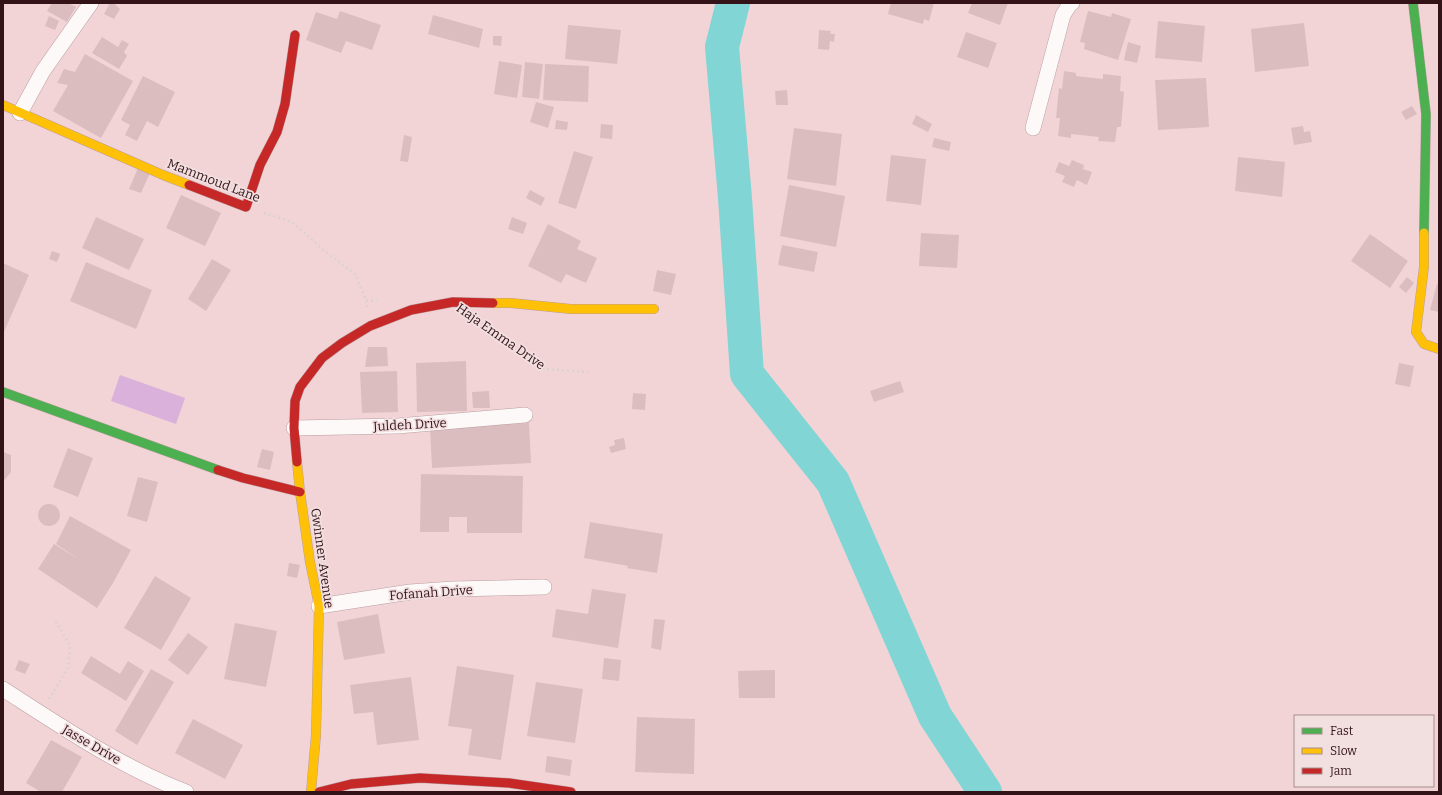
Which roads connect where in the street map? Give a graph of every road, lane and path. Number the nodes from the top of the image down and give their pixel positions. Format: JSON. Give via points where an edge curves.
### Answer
{"nodes":[{"id":1,"x":91,"y":3,"type":"edge"},
{"id":2,"x":1072,"y":3,"type":"edge"},
{"id":3,"x":1413,"y":3,"type":"edge"},
{"id":4,"x":295,"y":35,"type":"dead end"},
{"id":5,"x":3,"y":105,"type":"edge"},
{"id":6,"x":20,"y":112,"type":"junction"},
{"id":7,"x":1033,"y":128,"type":"dead end"},
{"id":8,"x":246,"y":207,"type":"junction"},
{"id":9,"x":366,"y":300,"type":"junction"},
{"id":10,"x":382,"y":301,"type":"dead end"},
{"id":11,"x":654,"y":309,"type":"dead end"},
{"id":12,"x":477,"y":320,"type":"dead end"},
{"id":13,"x":370,"y":326,"type":"junction"},
{"id":14,"x":1439,"y":350,"type":"edge"},
{"id":15,"x":588,"y":372,"type":"dead end"},
{"id":16,"x":3,"y":392,"type":"edge"},
{"id":17,"x":525,"y":416,"type":"dead end"},
{"id":18,"x":294,"y":428,"type":"junction"},
{"id":19,"x":300,"y":492,"type":"junction"},
{"id":20,"x":544,"y":587,"type":"dead end"},
{"id":21,"x":319,"y":606,"type":"junction"},
{"id":22,"x":55,"y":620,"type":"dead end"},
{"id":23,"x":3,"y":689,"type":"edge"},
{"id":24,"x":41,"y":713,"type":"junction"},
{"id":25,"x":186,"y":792,"type":"edge"},
{"id":26,"x":311,"y":792,"type":"edge"},
{"id":27,"x":319,"y":792,"type":"edge"},
{"id":28,"x":571,"y":792,"type":"edge"}],
"edges":[{"from":1,"to":6,"type":"street","via":[[44,71]]},
{"from":2,"to":7,"type":"street","via":[[1063,15]]},
{"from":3,"to":14,"type":"street","via":[[1426,114],[1424,267],[1416,332],[1420,342]]},
{"from":4,"to":8,"type":"street","via":[[285,104],[277,132],[260,165]]},
{"from":5,"to":6,"type":"street","name":"Mammoud Lane"},
{"from":6,"to":8,"type":"street","name":"Mammoud Lane","via":[[163,175]]},
{"from":8,"to":9,"type":"path","name":"Mammoud Lane","via":[[292,222],[355,274]]},
{"from":9,"to":10,"type":"path"},
{"from":9,"to":13,"type":"path","name":"Mammoud Lane"},
{"from":11,"to":13,"type":"street","via":[[571,309],[512,303],[453,302],[411,310]]},
{"from":12,"to":15,"type":"path","name":"Haja Emma Drive","via":[[545,369]]},
{"from":13,"to":18,"type":"street","name":"Gwinner Avenue","via":[[322,358],[300,388],[295,401]]},
{"from":16,"to":19,"type":"street","via":[[194,462],[243,478]]},
{"from":17,"to":18,"type":"street","name":"Juldeh Drive","via":[[398,426]]},
{"from":18,"to":19,"type":"street","name":"Gwinner Avenue"},
{"from":19,"to":21,"type":"street","name":"Gwinner Avenue"},
{"from":20,"to":21,"type":"street","name":"Fofanah Drive","via":[[410,592]]},
{"from":21,"to":26,"type":"street","name":"Gwinner Avenue","via":[[316,735]]},
{"from":22,"to":24,"type":"path","via":[[70,646],[68,668]]},
{"from":23,"to":24,"type":"street","name":"Jasse Drive"},
{"from":24,"to":25,"type":"street","name":"Jasse Drive","via":[[157,781]]},
{"from":27,"to":28,"type":"street","via":[[351,784],[420,778],[509,783]]}]}
